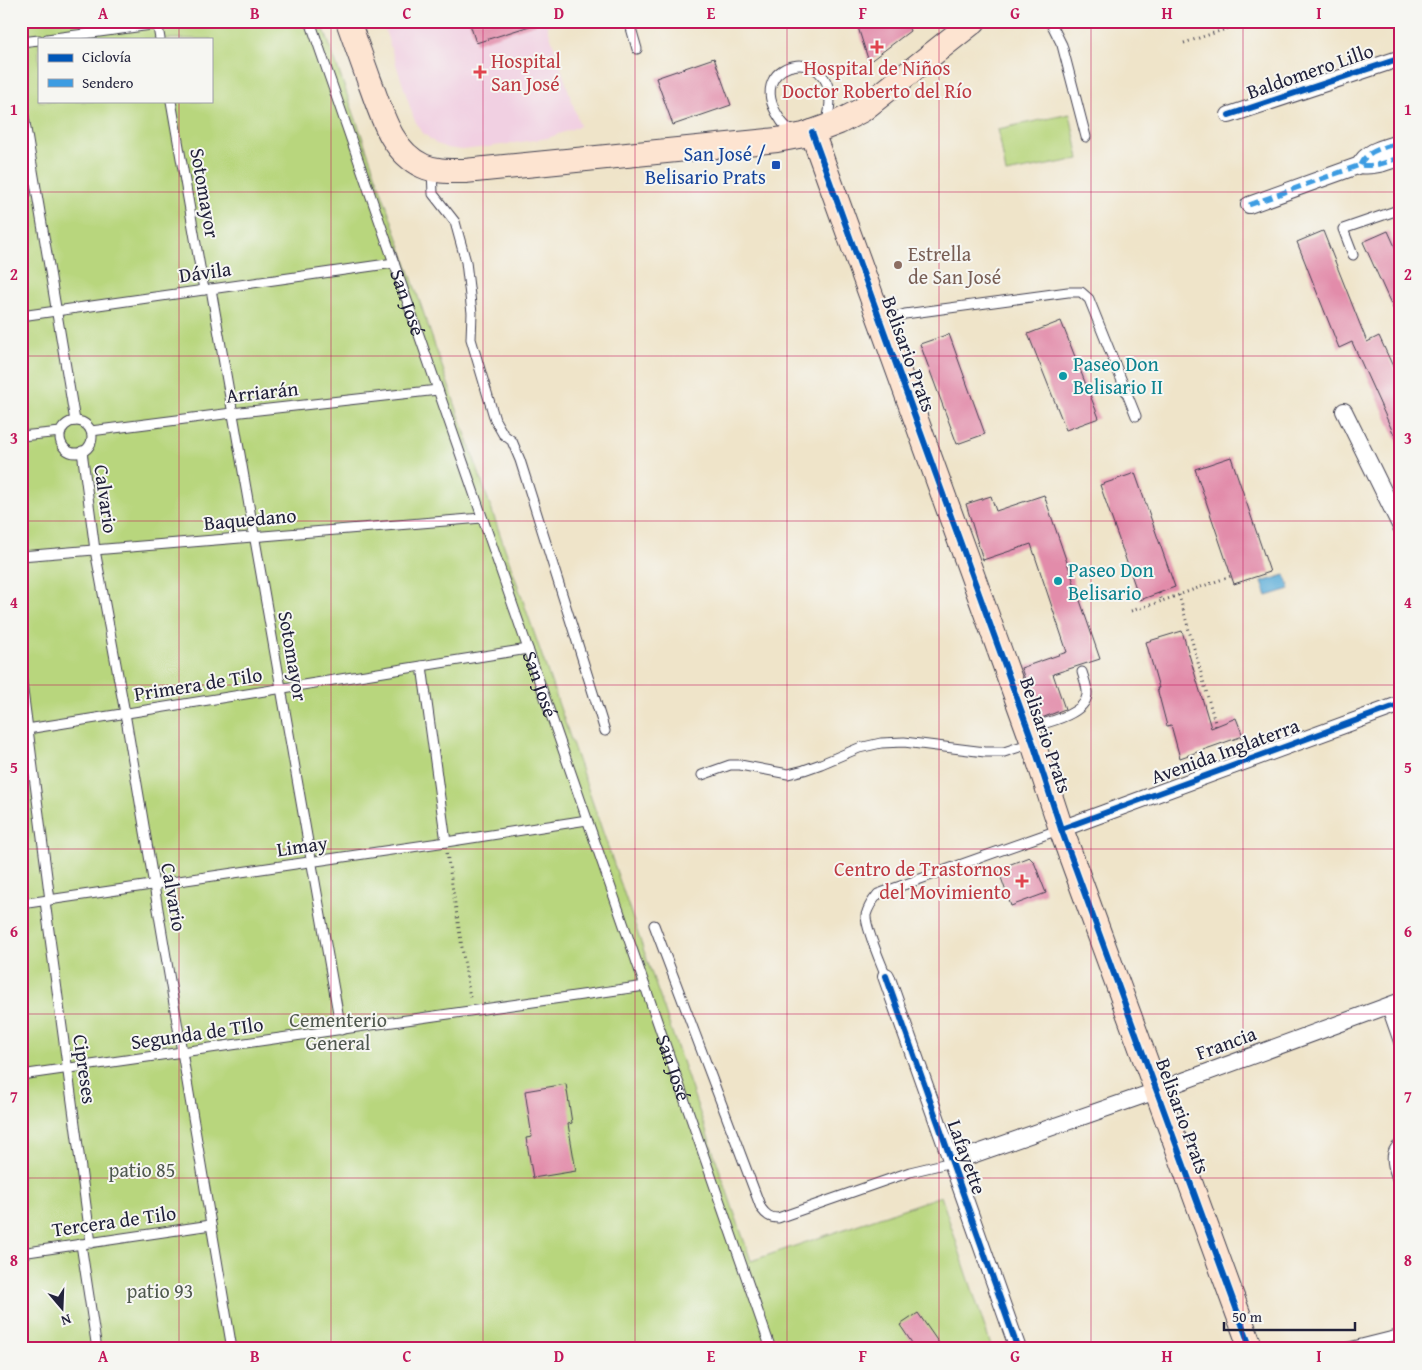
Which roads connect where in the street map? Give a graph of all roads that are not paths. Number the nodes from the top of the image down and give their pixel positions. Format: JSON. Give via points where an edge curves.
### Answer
{"nodes":[{"id":1,"x":181,"y":21,"type":"edge"},
{"id":2,"x":310,"y":21,"type":"edge"},
{"id":3,"x":348,"y":21,"type":"edge"},
{"id":4,"x":629,"y":21,"type":"edge"},
{"id":5,"x":974,"y":21,"type":"edge"},
{"id":6,"x":1048,"y":21,"type":"edge"},
{"id":7,"x":157,"y":23,"type":"edge"},
{"id":8,"x":54,"y":38,"type":"edge"},
{"id":9,"x":160,"y":38,"type":"edge"},
{"id":10,"x":38,"y":40,"type":"edge"},
{"id":11,"x":21,"y":42,"type":"edge"},
{"id":12,"x":637,"y":49,"type":"dead end"},
{"id":13,"x":1401,"y":58,"type":"edge"},
{"id":14,"x":21,"y":99,"type":"edge"},
{"id":15,"x":171,"y":102,"type":"edge"},
{"id":16,"x":1229,"y":115,"type":"dead end"},
{"id":17,"x":812,"y":132,"type":"junction"},
{"id":18,"x":1086,"y":137,"type":"dead end"},
{"id":19,"x":1401,"y":142,"type":"edge"},
{"id":20,"x":1401,"y":157,"type":"edge"},
{"id":21,"x":1360,"y":165,"type":"junction"},
{"id":22,"x":432,"y":170,"type":"junction"},
{"id":23,"x":1249,"y":205,"type":"dead end"},
{"id":24,"x":1401,"y":209,"type":"edge"},
{"id":25,"x":1353,"y":255,"type":"dead end"},
{"id":26,"x":394,"y":262,"type":"junction"},
{"id":27,"x":208,"y":290,"type":"junction"},
{"id":28,"x":57,"y":311,"type":"junction"},
{"id":29,"x":21,"y":316,"type":"edge"},
{"id":30,"x":880,"y":321,"type":"junction"},
{"id":31,"x":438,"y":390,"type":"junction"},
{"id":32,"x":1344,"y":411,"type":"dead end"},
{"id":33,"x":232,"y":413,"type":"junction"},
{"id":34,"x":1136,"y":416,"type":"dead end"},
{"id":35,"x":75,"y":421,"type":"junction"},
{"id":36,"x":91,"y":431,"type":"junction"},
{"id":37,"x":61,"y":432,"type":"junction"},
{"id":38,"x":21,"y":436,"type":"edge"},
{"id":39,"x":82,"y":451,"type":"junction"},
{"id":40,"x":482,"y":518,"type":"junction"},
{"id":41,"x":1401,"y":527,"type":"edge"},
{"id":42,"x":254,"y":536,"type":"junction"},
{"id":43,"x":95,"y":550,"type":"junction"},
{"id":44,"x":21,"y":556,"type":"edge"},
{"id":45,"x":528,"y":649,"type":"junction"},
{"id":46,"x":422,"y":666,"type":"junction"},
{"id":47,"x":1082,"y":672,"type":"dead end"},
{"id":48,"x":21,"y":675,"type":"edge"},
{"id":49,"x":281,"y":688,"type":"junction"},
{"id":50,"x":1401,"y":704,"type":"edge"},
{"id":51,"x":125,"y":713,"type":"junction"},
{"id":52,"x":25,"y":729,"type":"edge"},
{"id":53,"x":605,"y":731,"type":"dead end"},
{"id":54,"x":1031,"y":736,"type":"junction"},
{"id":55,"x":702,"y":775,"type":"dead end"},
{"id":56,"x":587,"y":820,"type":"junction"},
{"id":57,"x":1061,"y":829,"type":"junction"},
{"id":58,"x":446,"y":842,"type":"junction"},
{"id":59,"x":311,"y":862,"type":"junction"},
{"id":60,"x":154,"y":885,"type":"junction"},
{"id":61,"x":47,"y":900,"type":"junction"},
{"id":62,"x":21,"y":904,"type":"edge"},
{"id":63,"x":654,"y":925,"type":"dead end"},
{"id":64,"x":886,"y":976,"type":"joint"},
{"id":65,"x":645,"y":986,"type":"junction"},
{"id":66,"x":1394,"y":1003,"type":"edge"},
{"id":67,"x":341,"y":1030,"type":"junction"},
{"id":68,"x":1401,"y":1049,"type":"edge"},
{"id":69,"x":182,"y":1052,"type":"junction"},
{"id":70,"x":67,"y":1069,"type":"junction"},
{"id":71,"x":21,"y":1075,"type":"edge"},
{"id":72,"x":1156,"y":1091,"type":"junction"},
{"id":73,"x":1401,"y":1143,"type":"edge"},
{"id":74,"x":952,"y":1162,"type":"junction"},
{"id":75,"x":1401,"y":1189,"type":"edge"},
{"id":76,"x":211,"y":1225,"type":"junction"},
{"id":77,"x":91,"y":1242,"type":"junction"},
{"id":78,"x":81,"y":1244,"type":"junction"},
{"id":79,"x":21,"y":1253,"type":"edge"},
{"id":80,"x":1401,"y":1334,"type":"edge"},
{"id":81,"x":97,"y":1349,"type":"edge"},
{"id":82,"x":232,"y":1349,"type":"edge"},
{"id":83,"x":771,"y":1349,"type":"edge"},
{"id":84,"x":1018,"y":1349,"type":"edge"},
{"id":85,"x":1251,"y":1349,"type":"edge"},
{"id":86,"x":1341,"y":1349,"type":"edge"}],
"edges":[{"from":1,"to":7,"type":"lane"},
{"from":2,"to":26,"type":"lane","name":"San José"},
{"from":3,"to":22,"type":"street","via":[[385,124],[394,140],[412,159]]},
{"from":4,"to":12,"type":"lane"},
{"from":5,"to":17,"type":"street","via":[[862,110]]},
{"from":6,"to":18,"type":"lane","via":[[1062,45]]},
{"from":7,"to":8,"type":"lane"},
{"from":7,"to":9,"type":"lane"},
{"from":10,"to":11,"type":"lane"},
{"from":13,"to":16,"type":"street","name":"Baldomero Lillo"},
{"from":14,"to":28,"type":"lane"},
{"from":15,"to":27,"type":"lane","name":"Sotomayor"},
{"from":17,"to":17,"type":"lane","via":[[830,110],[829,90],[823,77],[812,66],[788,67],[771,82],[769,96],[772,105],[780,121]]},
{"from":17,"to":22,"type":"street","via":[[777,140],[465,171]]},
{"from":17,"to":30,"type":"street","name":"Belisario Prats"},
{"from":19,"to":21,"type":"street","via":[[1369,153]]},
{"from":20,"to":21,"type":"street","via":[[1381,165]]},
{"from":21,"to":23,"type":"street"},
{"from":22,"to":53,"type":"lane","via":[[433,194],[455,222],[466,262],[472,313],[471,339],[495,420],[502,434],[512,441],[520,460]]},
{"from":24,"to":25,"type":"lane","via":[[1343,229]]},
{"from":26,"to":27,"type":"lane","name":"Dávila"},
{"from":26,"to":31,"type":"lane","name":"San José"},
{"from":27,"to":28,"type":"lane","name":"Dávila"},
{"from":27,"to":33,"type":"lane","name":"Sotomayor"},
{"from":28,"to":29,"type":"lane","name":"Dávila"},
{"from":28,"to":35,"type":"lane"},
{"from":30,"to":34,"type":"lane","via":[[905,314],[1081,292],[1089,299]]},
{"from":30,"to":54,"type":"street","name":"Belisario Prats"},
{"from":31,"to":33,"type":"lane","name":"Arriarán"},
{"from":31,"to":40,"type":"lane","name":"San José"},
{"from":32,"to":41,"type":"street"},
{"from":33,"to":36,"type":"lane","name":"Arriarán"},
{"from":33,"to":42,"type":"lane","name":"Sotomayor"},
{"from":35,"to":36,"type":"lane","via":[[82,422]]},
{"from":35,"to":37,"type":"lane"},
{"from":36,"to":39,"type":"lane","via":[[90,443]]},
{"from":37,"to":38,"type":"lane"},
{"from":37,"to":39,"type":"lane","via":[[65,449]]},
{"from":39,"to":43,"type":"lane","name":"Calvario"},
{"from":40,"to":42,"type":"lane","name":"Baquedano"},
{"from":40,"to":45,"type":"lane","name":"San José"},
{"from":42,"to":43,"type":"lane","name":"Baquedano"},
{"from":42,"to":49,"type":"lane","name":"Sotomayor"},
{"from":43,"to":44,"type":"lane","name":"Baquedano"},
{"from":43,"to":51,"type":"lane","name":"Calvario"},
{"from":45,"to":46,"type":"lane","name":"Primera de Tilo"},
{"from":45,"to":56,"type":"lane","name":"San José"},
{"from":46,"to":49,"type":"lane","name":"Primera de Tilo"},
{"from":46,"to":58,"type":"lane"},
{"from":47,"to":54,"type":"lane","via":[[1088,693],[1085,702]]},
{"from":48,"to":52,"type":"lane","name":"Cipreses"},
{"from":49,"to":51,"type":"lane","name":"Primera de Tilo"},
{"from":49,"to":59,"type":"lane","name":"Sotomayor"},
{"from":50,"to":57,"type":"street","name":"Avenida Inglaterra"},
{"from":51,"to":52,"type":"lane","name":"Primera de Tilo"},
{"from":51,"to":60,"type":"lane","name":"Calvario"},
{"from":52,"to":61,"type":"lane","name":"Cipreses"},
{"from":54,"to":55,"type":"lane","via":[[1004,752],[904,742],[881,743],[788,774],[730,765]]},
{"from":54,"to":57,"type":"street","name":"Belisario Prats"},
{"from":56,"to":58,"type":"lane","name":"Limay"},
{"from":56,"to":65,"type":"lane","name":"San José"},
{"from":57,"to":64,"type":"lane","via":[[878,894],[866,916]]},
{"from":57,"to":72,"type":"street","name":"Belisario Prats"},
{"from":58,"to":59,"type":"lane","name":"Limay"},
{"from":59,"to":60,"type":"lane","name":"Limay"},
{"from":59,"to":67,"type":"lane","name":"Sotomayor"},
{"from":60,"to":61,"type":"lane","name":"Limay"},
{"from":60,"to":69,"type":"lane","name":"Calvario"},
{"from":61,"to":62,"type":"lane","name":"Limay"},
{"from":61,"to":70,"type":"lane","name":"Cipreses"},
{"from":63,"to":74,"type":"lane","via":[[761,1208],[771,1218],[910,1172]]},
{"from":64,"to":74,"type":"street","name":"Lafayette"},
{"from":65,"to":67,"type":"lane","name":"Segunda de TIlo"},
{"from":65,"to":83,"type":"lane","name":"San José"},
{"from":66,"to":68,"type":"lane"},
{"from":66,"to":72,"type":"street","name":"Francia"},
{"from":67,"to":69,"type":"lane","name":"Segunda de TIlo"},
{"from":69,"to":70,"type":"lane","name":"Segunda de TIlo"},
{"from":69,"to":76,"type":"lane","name":"Calvario"},
{"from":70,"to":71,"type":"lane","name":"Segunda de TIlo"},
{"from":70,"to":77,"type":"lane","name":"Cipreses"},
{"from":72,"to":74,"type":"street","name":"Francia"},
{"from":72,"to":85,"type":"street","name":"Belisario Prats"},
{"from":73,"to":75,"type":"lane","via":[[1396,1145],[1392,1154],[1392,1164]]},
{"from":74,"to":84,"type":"street","name":"Lafayette"},
{"from":76,"to":77,"type":"lane","name":"Tercera de Tilo"},
{"from":76,"to":82,"type":"lane","name":"Calvario"},
{"from":77,"to":78,"type":"lane","name":"Tercera de Tilo"},
{"from":78,"to":79,"type":"lane","name":"Tercera de Tilo"},
{"from":78,"to":81,"type":"lane"},
{"from":80,"to":86,"type":"lane"}]}
